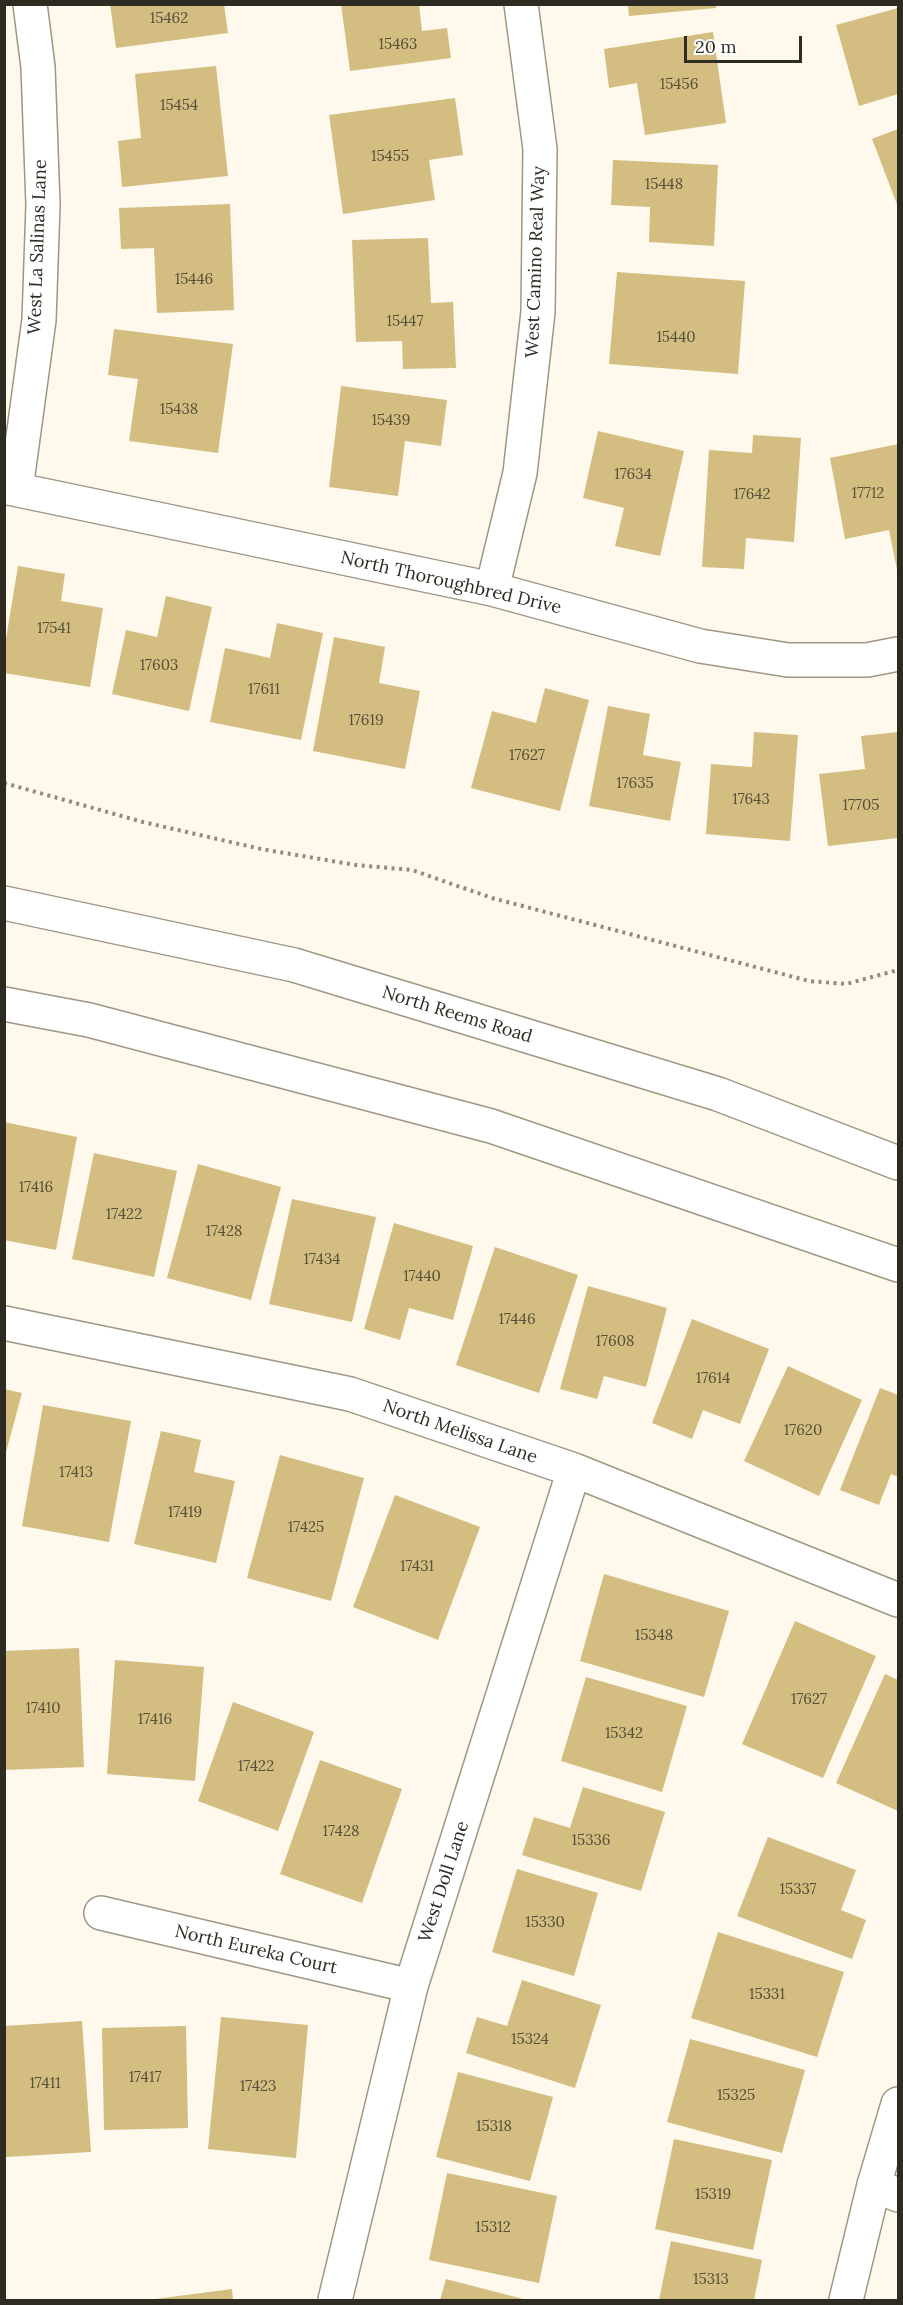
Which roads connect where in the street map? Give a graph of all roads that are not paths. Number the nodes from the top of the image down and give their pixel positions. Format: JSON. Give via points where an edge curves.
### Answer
{"nodes":[{"id":1,"x":30,"y":4,"type":"edge"},
{"id":2,"x":521,"y":4,"type":"edge"},
{"id":3,"x":10,"y":488,"type":"edge"},
{"id":4,"x":492,"y":589,"type":"junction"},
{"id":5,"x":898,"y":654,"type":"edge"},
{"id":6,"x":4,"y":903,"type":"edge"},
{"id":7,"x":4,"y":1004,"type":"edge"},
{"id":8,"x":898,"y":1163,"type":"edge"},
{"id":9,"x":898,"y":1265,"type":"edge"},
{"id":10,"x":4,"y":1323,"type":"edge"},
{"id":11,"x":574,"y":1470,"type":"junction"},
{"id":12,"x":898,"y":1600,"type":"edge"},
{"id":13,"x":101,"y":1913,"type":"dead end"},
{"id":14,"x":411,"y":1986,"type":"junction"},
{"id":15,"x":898,"y":2104,"type":"edge"},
{"id":16,"x":886,"y":2190,"type":"edge"},
{"id":17,"x":335,"y":2301,"type":"edge"},
{"id":18,"x":846,"y":2301,"type":"edge"}],
"edges":[{"from":1,"to":3,"type":"street","name":"West La Salinas Lane","via":[[38,67],[43,205],[39,320]]},
{"from":2,"to":4,"type":"street","name":"West Camino Real Way","via":[[540,149],[538,312],[520,473]]},
{"from":3,"to":4,"type":"street","name":"North Thoroughbred Drive"},
{"from":4,"to":5,"type":"street","name":"North Thoroughbred Drive","via":[[711,648],[788,660],[867,660]]},
{"from":6,"to":8,"type":"street","name":"North Reems Road","via":[[294,965],[718,1094]]},
{"from":7,"to":9,"type":"street","via":[[89,1020],[491,1126]]},
{"from":10,"to":11,"type":"street","name":"North Melissa Lane","via":[[350,1394]]},
{"from":11,"to":12,"type":"street","name":"North Melissa Lane"},
{"from":11,"to":14,"type":"street","name":"West Doll Lane"},
{"from":13,"to":14,"type":"street","name":"North Eureka Court"},
{"from":14,"to":17,"type":"street","name":"West Doll Lane"},
{"from":15,"to":16,"type":"street"},
{"from":16,"to":18,"type":"street"}]}
